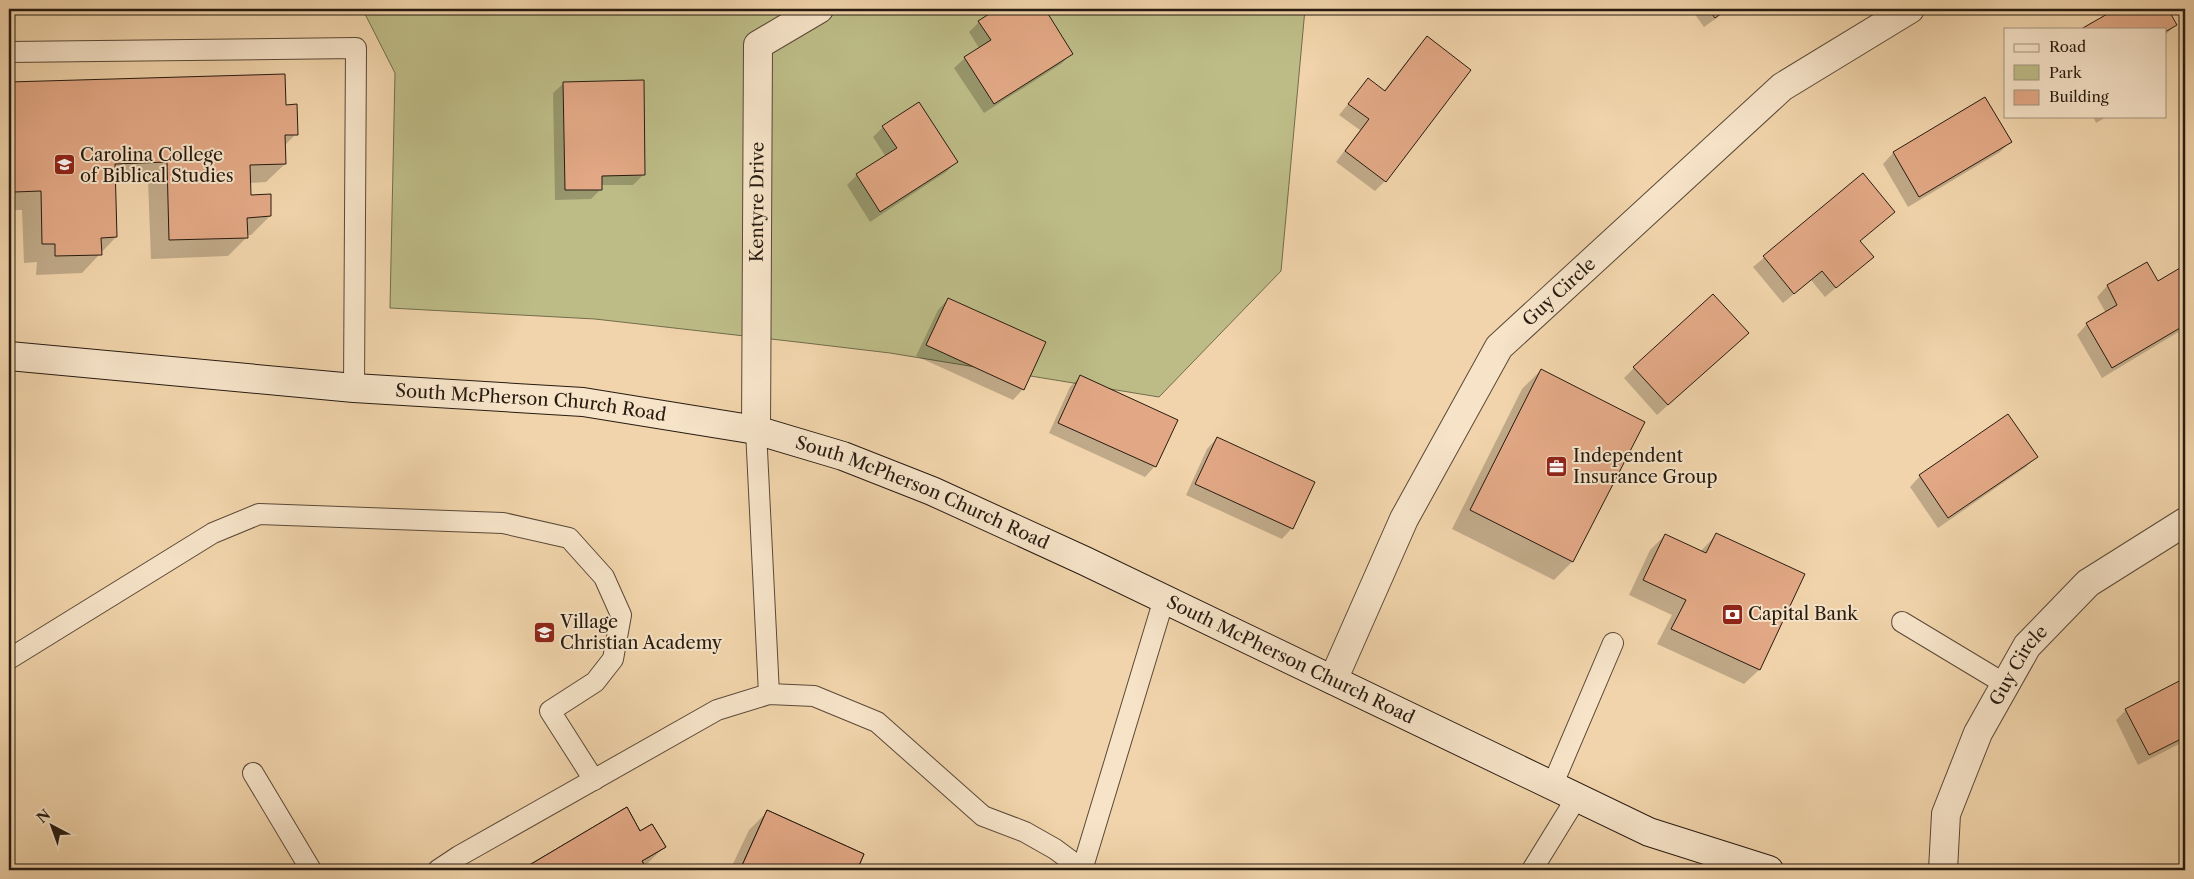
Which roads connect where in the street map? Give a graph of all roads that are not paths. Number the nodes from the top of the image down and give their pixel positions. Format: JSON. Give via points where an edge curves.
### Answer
{"nodes":[{"id":1,"x":819,"y":9,"type":"edge"},
{"id":2,"x":1910,"y":9,"type":"edge"},
{"id":3,"x":9,"y":52,"type":"edge"},
{"id":4,"x":9,"y":356,"type":"edge"},
{"id":5,"x":354,"y":388,"type":"junction"},
{"id":6,"x":756,"y":430,"type":"junction"},
{"id":7,"x":2185,"y":522,"type":"edge"},
{"id":8,"x":1164,"y":599,"type":"junction"},
{"id":9,"x":1902,"y":622,"type":"dead end"},
{"id":10,"x":1613,"y":643,"type":"dead end"},
{"id":11,"x":9,"y":659,"type":"edge"},
{"id":12,"x":1333,"y":680,"type":"junction"},
{"id":13,"x":2005,"y":684,"type":"junction"},
{"id":14,"x":769,"y":694,"type":"junction"},
{"id":15,"x":253,"y":773,"type":"dead end"},
{"id":16,"x":594,"y":780,"type":"junction"},
{"id":17,"x":1552,"y":786,"type":"junction"},
{"id":18,"x":1577,"y":797,"type":"junction"},
{"id":19,"x":311,"y":870,"type":"edge"},
{"id":20,"x":438,"y":870,"type":"edge"},
{"id":21,"x":1082,"y":870,"type":"edge"},
{"id":22,"x":1532,"y":870,"type":"edge"},
{"id":23,"x":1769,"y":870,"type":"edge"},
{"id":24,"x":1943,"y":870,"type":"edge"}],
"edges":[{"from":1,"to":6,"type":"main road","name":"Kentyre Drive","via":[[758,46]]},
{"from":2,"to":12,"type":"main road","name":"Guy Circle","via":[[1782,87],[1500,347],[1404,519]]},
{"from":3,"to":5,"type":"lane","via":[[356,48]]},
{"from":4,"to":5,"type":"main road","name":"South McPherson Church Road"},
{"from":5,"to":6,"type":"main road","name":"South McPherson Church Road","via":[[583,402]]},
{"from":6,"to":8,"type":"main road","name":"South McPherson Church Road","via":[[843,456],[932,492]]},
{"from":6,"to":14,"type":"lane"},
{"from":7,"to":13,"type":"main road","name":"Guy Circle","via":[[2088,582],[2027,646]]},
{"from":8,"to":12,"type":"main road","name":"South McPherson Church Road"},
{"from":8,"to":21,"type":"lane"},
{"from":9,"to":13,"type":"lane"},
{"from":10,"to":17,"type":"lane"},
{"from":11,"to":16,"type":"lane","via":[[213,533],[259,514],[503,523],[568,538],[604,577],[621,615],[613,660],[595,682],[550,711]]},
{"from":12,"to":17,"type":"main road","name":"South McPherson Church Road"},
{"from":13,"to":24,"type":"main road","name":"Guy Circle","via":[[1978,733],[1946,814]]},
{"from":14,"to":16,"type":"lane","via":[[717,710]]},
{"from":14,"to":21,"type":"lane","via":[[814,696],[877,722],[983,816],[1025,832]]},
{"from":15,"to":19,"type":"lane"},
{"from":16,"to":20,"type":"lane"},
{"from":17,"to":18,"type":"main road","name":"South McPherson Church Road"},
{"from":18,"to":22,"type":"lane"},
{"from":18,"to":23,"type":"main road","name":"South McPherson Church Road","via":[[1650,832]]}]}
